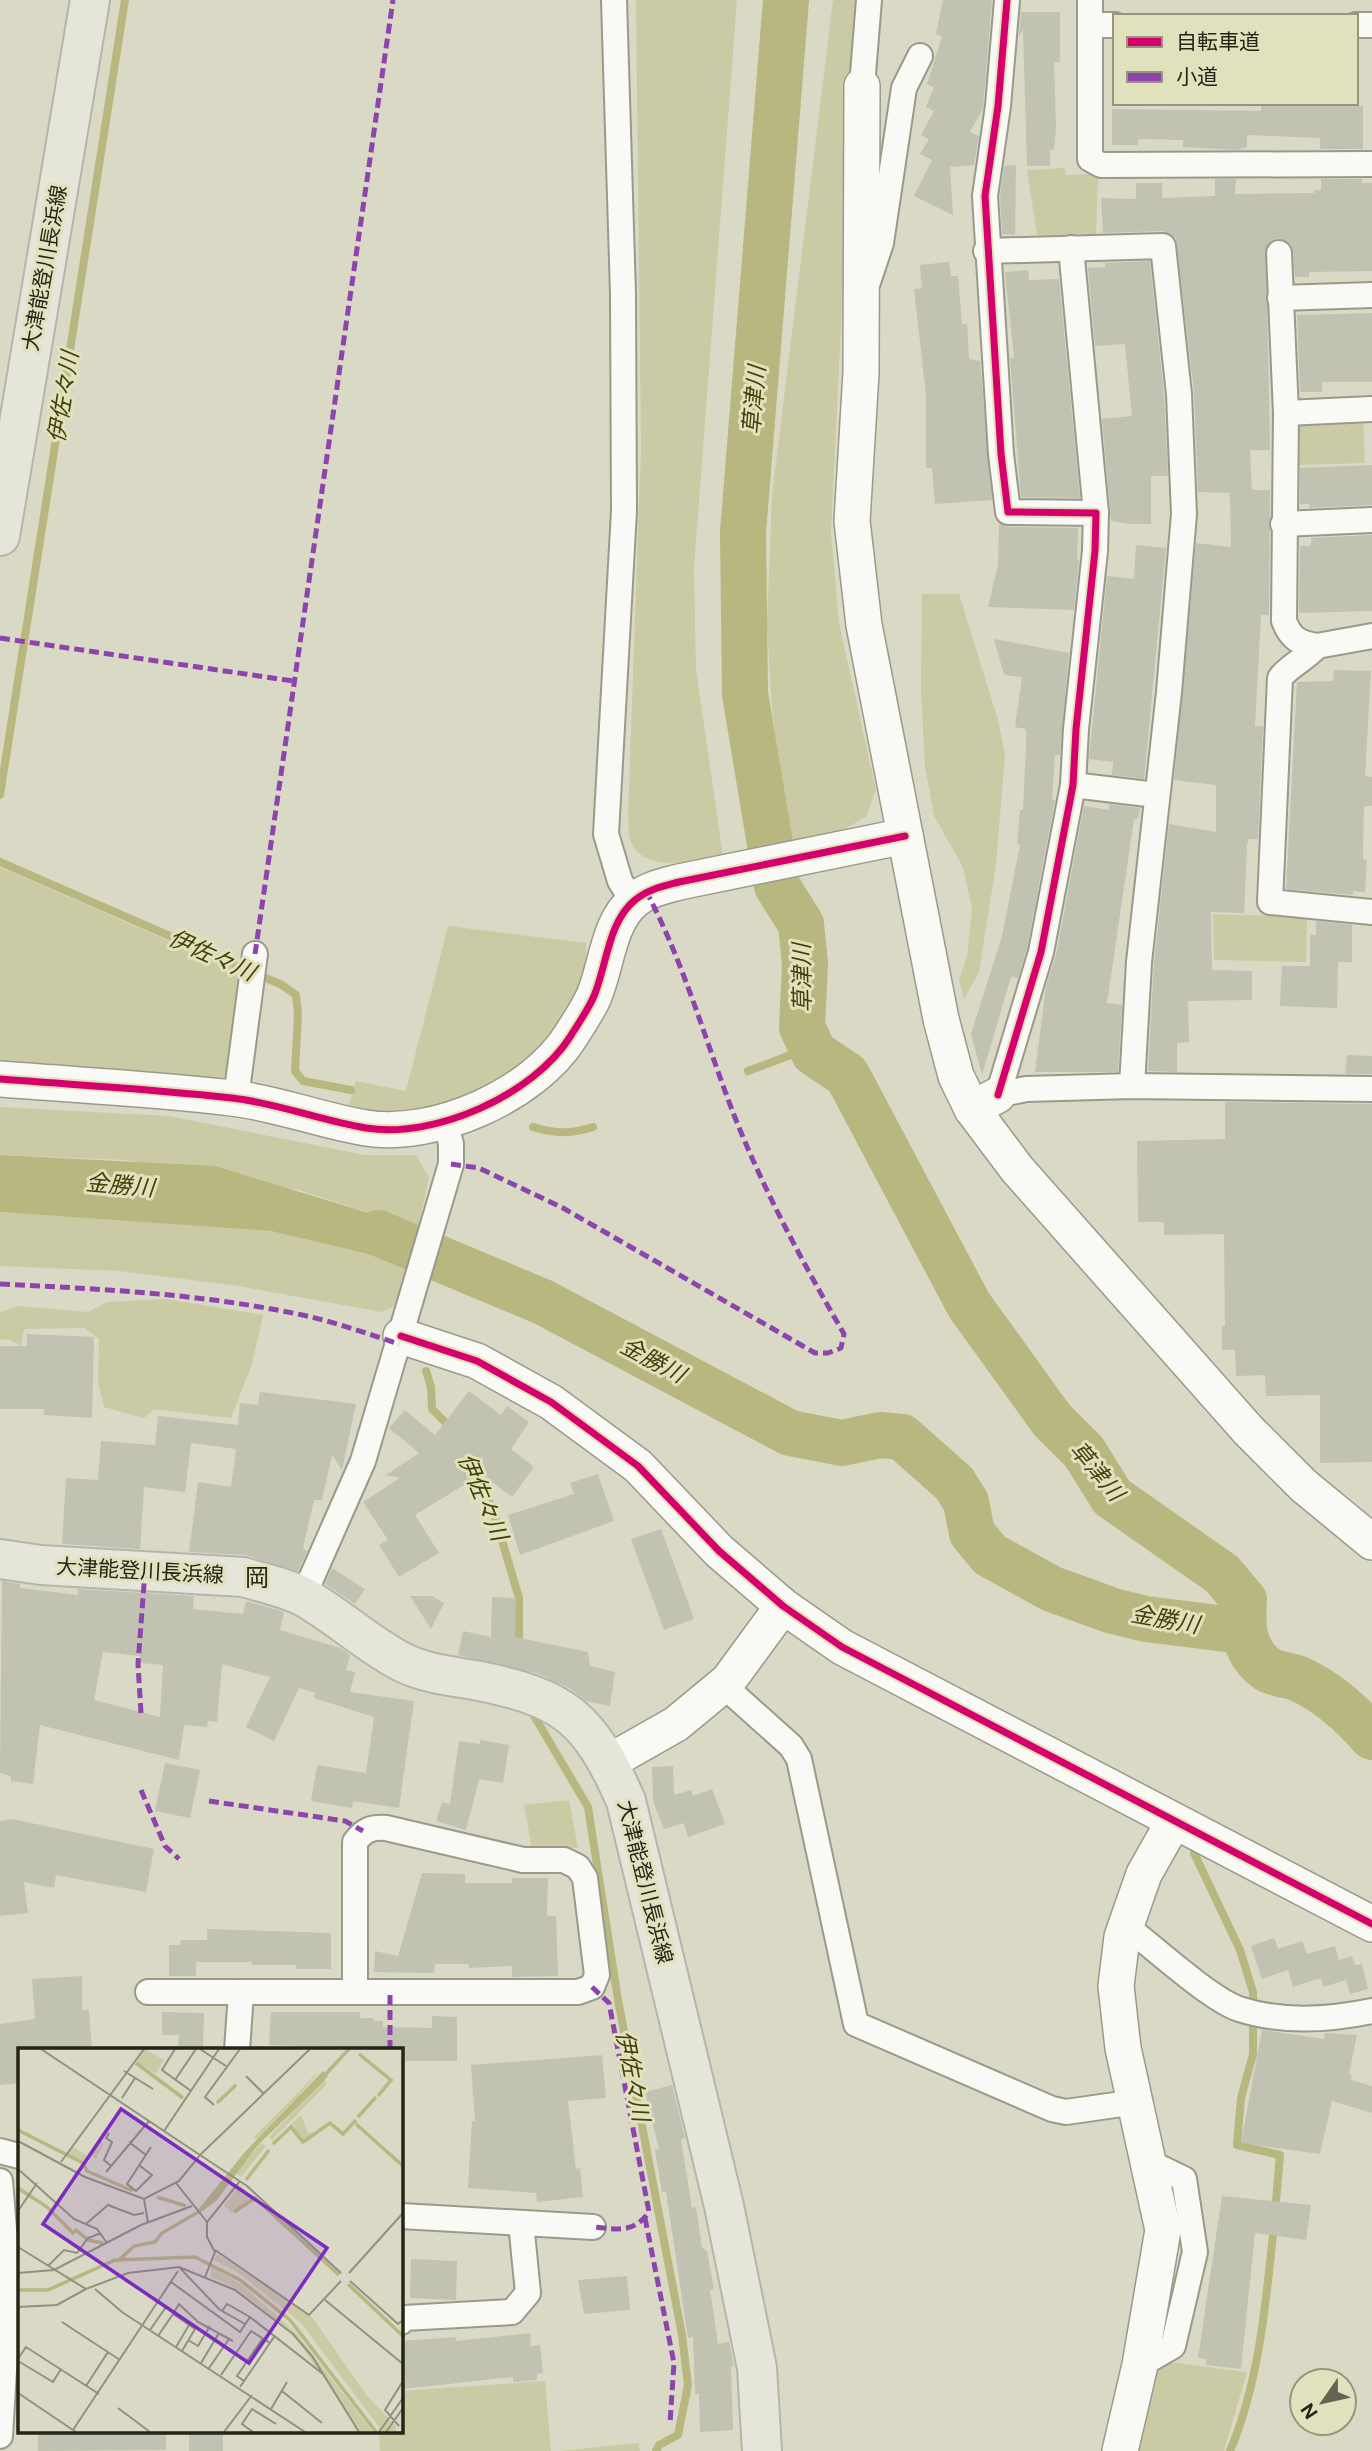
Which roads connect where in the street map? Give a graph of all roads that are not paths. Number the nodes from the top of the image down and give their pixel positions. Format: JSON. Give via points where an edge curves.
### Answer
{"nodes":[{"id":1,"x":90,"y":0,"type":"edge"},
{"id":2,"x":614,"y":0,"type":"edge"},
{"id":3,"x":869,"y":0,"type":"edge"},
{"id":4,"x":1007,"y":0,"type":"edge"},
{"id":5,"x":1099,"y":16,"type":"edge"},
{"id":6,"x":920,"y":56,"type":"dead end"},
{"id":7,"x":862,"y":86,"type":"joint"},
{"id":8,"x":1372,"y":164,"type":"edge"},
{"id":9,"x":1071,"y":248,"type":"junction"},
{"id":10,"x":986,"y":251,"type":"junction"},
{"id":11,"x":1279,"y":253,"type":"dead end"},
{"id":12,"x":1372,"y":295,"type":"edge"},
{"id":13,"x":862,"y":296,"type":"junction"},
{"id":14,"x":1280,"y":298,"type":"junction"},
{"id":15,"x":1372,"y":409,"type":"edge"},
{"id":16,"x":1286,"y":413,"type":"junction"},
{"id":17,"x":1096,"y":513,"type":"junction"},
{"id":18,"x":1372,"y":520,"type":"edge"},
{"id":19,"x":1283,"y":524,"type":"junction"},
{"id":20,"x":0,"y":536,"type":"edge"},
{"id":21,"x":1372,"y":636,"type":"edge"},
{"id":22,"x":1317,"y":646,"type":"junction"},
{"id":23,"x":1073,"y":785,"type":"junction"},
{"id":24,"x":1156,"y":795,"type":"junction"},
{"id":25,"x":905,"y":836,"type":"junction"},
{"id":26,"x":632,"y":902,"type":"junction"},
{"id":27,"x":1372,"y":912,"type":"edge"},
{"id":28,"x":1372,"y":920,"type":"edge"},
{"id":29,"x":255,"y":954,"type":"dead end"},
{"id":30,"x":0,"y":1079,"type":"edge"},
{"id":31,"x":1132,"y":1086,"type":"junction"},
{"id":32,"x":1372,"y":1089,"type":"edge"},
{"id":33,"x":236,"y":1098,"type":"junction"},
{"id":34,"x":985,"y":1102,"type":"junction"},
{"id":35,"x":445,"y":1121,"type":"junction"},
{"id":36,"x":403,"y":1329,"type":"junction"},
{"id":37,"x":1372,"y":1542,"type":"edge"},
{"id":38,"x":0,"y":1559,"type":"edge"},
{"id":39,"x":303,"y":1597,"type":"junction"},
{"id":40,"x":783,"y":1606,"type":"junction"},
{"id":41,"x":723,"y":1685,"type":"junction"},
{"id":42,"x":609,"y":1762,"type":"junction"},
{"id":43,"x":1174,"y":1821,"type":"junction"},
{"id":44,"x":1372,"y":1924,"type":"edge"},
{"id":45,"x":1126,"y":1927,"type":"junction"},
{"id":46,"x":355,"y":1991,"type":"junction"},
{"id":47,"x":148,"y":1992,"type":"dead end"},
{"id":48,"x":241,"y":1993,"type":"junction"},
{"id":49,"x":1372,"y":2011,"type":"edge"},
{"id":50,"x":237,"y":2048,"type":"edge"},
{"id":51,"x":1136,"y":2102,"type":"junction"},
{"id":52,"x":0,"y":2151,"type":"edge"},
{"id":53,"x":18,"y":2155,"type":"edge"},
{"id":54,"x":0,"y":2181,"type":"edge"},
{"id":55,"x":402,"y":2217,"type":"edge"},
{"id":56,"x":521,"y":2223,"type":"junction"},
{"id":57,"x":593,"y":2227,"type":"dead end"},
{"id":58,"x":13,"y":2314,"type":"edge"},
{"id":59,"x":402,"y":2321,"type":"edge"},
{"id":60,"x":1,"y":2404,"type":"edge"},
{"id":61,"x":0,"y":2436,"type":"edge"},
{"id":62,"x":762,"y":2451,"type":"edge"},
{"id":63,"x":1120,"y":2451,"type":"edge"}],
"edges":[{"from":1,"to":20,"type":"main road","name":"大津能登川長浜線"},
{"from":2,"to":26,"type":"street","via":[[624,511],[606,834],[620,881]]},
{"from":3,"to":7,"type":"street"},
{"from":4,"to":10,"type":"street","via":[[998,106],[986,176]]},
{"from":5,"to":8,"type":"street","via":[[1090,159],[1101,165]]},
{"from":6,"to":13,"type":"street","via":[[904,88],[881,243]]},
{"from":7,"to":13,"type":"street"},
{"from":9,"to":10,"type":"street"},
{"from":9,"to":17,"type":"street"},
{"from":9,"to":24,"type":"street","via":[[1163,246],[1179,394],[1184,514]]},
{"from":10,"to":17,"type":"street","via":[[1008,512]]},
{"from":11,"to":14,"type":"street"},
{"from":12,"to":14,"type":"street"},
{"from":13,"to":25,"type":"street","via":[[852,521],[864,625]]},
{"from":14,"to":16,"type":"street"},
{"from":15,"to":16,"type":"street"},
{"from":16,"to":19,"type":"street"},
{"from":17,"to":23,"type":"street"},
{"from":18,"to":19,"type":"street"},
{"from":19,"to":22,"type":"street","via":[[1284,621],[1292,637]]},
{"from":21,"to":22,"type":"street"},
{"from":22,"to":27,"type":"street","via":[[1280,678],[1270,902]]},
{"from":23,"to":24,"type":"street"},
{"from":23,"to":34,"type":"street","via":[[1041,952]]},
{"from":24,"to":31,"type":"street"},
{"from":25,"to":26,"type":"street","via":[[679,882],[646,891]]},
{"from":25,"to":34,"type":"street","via":[[940,1019],[956,1076]]},
{"from":26,"to":35,"type":"street","via":[[614,930],[594,996],[569,1040],[498,1099]]},
{"from":27,"to":28,"type":"street"},
{"from":29,"to":33,"type":"street"},
{"from":30,"to":33,"type":"street"},
{"from":31,"to":32,"type":"street"},
{"from":31,"to":34,"type":"street","via":[[1026,1089]]},
{"from":33,"to":35,"type":"street","via":[[368,1128],[402,1130]]},
{"from":34,"to":37,"type":"street","via":[[1017,1169],[1248,1430],[1304,1486]]},
{"from":35,"to":36,"type":"street","via":[[451,1152],[447,1183]]},
{"from":36,"to":39,"type":"street","via":[[363,1461]]},
{"from":36,"to":40,"type":"street","via":[[551,1402],[638,1466],[719,1551]]},
{"from":38,"to":39,"type":"main road","name":"大津能登川長浜線","via":[[243,1577]]},
{"from":39,"to":42,"type":"main road","name":"大津能登川長浜線","via":[[402,1662],[550,1700],[589,1732]]},
{"from":40,"to":41,"type":"street"},
{"from":40,"to":43,"type":"street","via":[[842,1647]]},
{"from":41,"to":42,"type":"street","via":[[676,1724]]},
{"from":41,"to":51,"type":"street","via":[[791,1746],[799,1759],[856,2024],[1052,2109],[1066,2112]]},
{"from":42,"to":62,"type":"main road","name":"大津能登川長浜線","via":[[626,1801],[724,2206],[757,2368]]},
{"from":43,"to":44,"type":"street"},
{"from":43,"to":45,"type":"street","via":[[1144,1874]]},
{"from":45,"to":49,"type":"street","via":[[1237,2008],[1314,2020]]},
{"from":45,"to":51,"type":"street","via":[[1116,1986],[1117,2016]]},
{"from":46,"to":46,"type":"street","via":[[355,1842],[363,1831],[386,1828],[523,1860],[564,1860],[578,1867],[585,1878],[597,1975],[592,1987],[578,1992]]},
{"from":46,"to":48,"type":"street"},
{"from":47,"to":48,"type":"street"},
{"from":48,"to":50,"type":"street"},
{"from":51,"to":63,"type":"street","via":[[1163,2230]]},
{"from":52,"to":53,"type":"street"},
{"from":54,"to":58,"type":"street"},
{"from":55,"to":56,"type":"street"},
{"from":56,"to":57,"type":"street"},
{"from":56,"to":59,"type":"street","via":[[528,2293],[512,2312]]},
{"from":58,"to":60,"type":"street"},
{"from":60,"to":61,"type":"street"}]}
